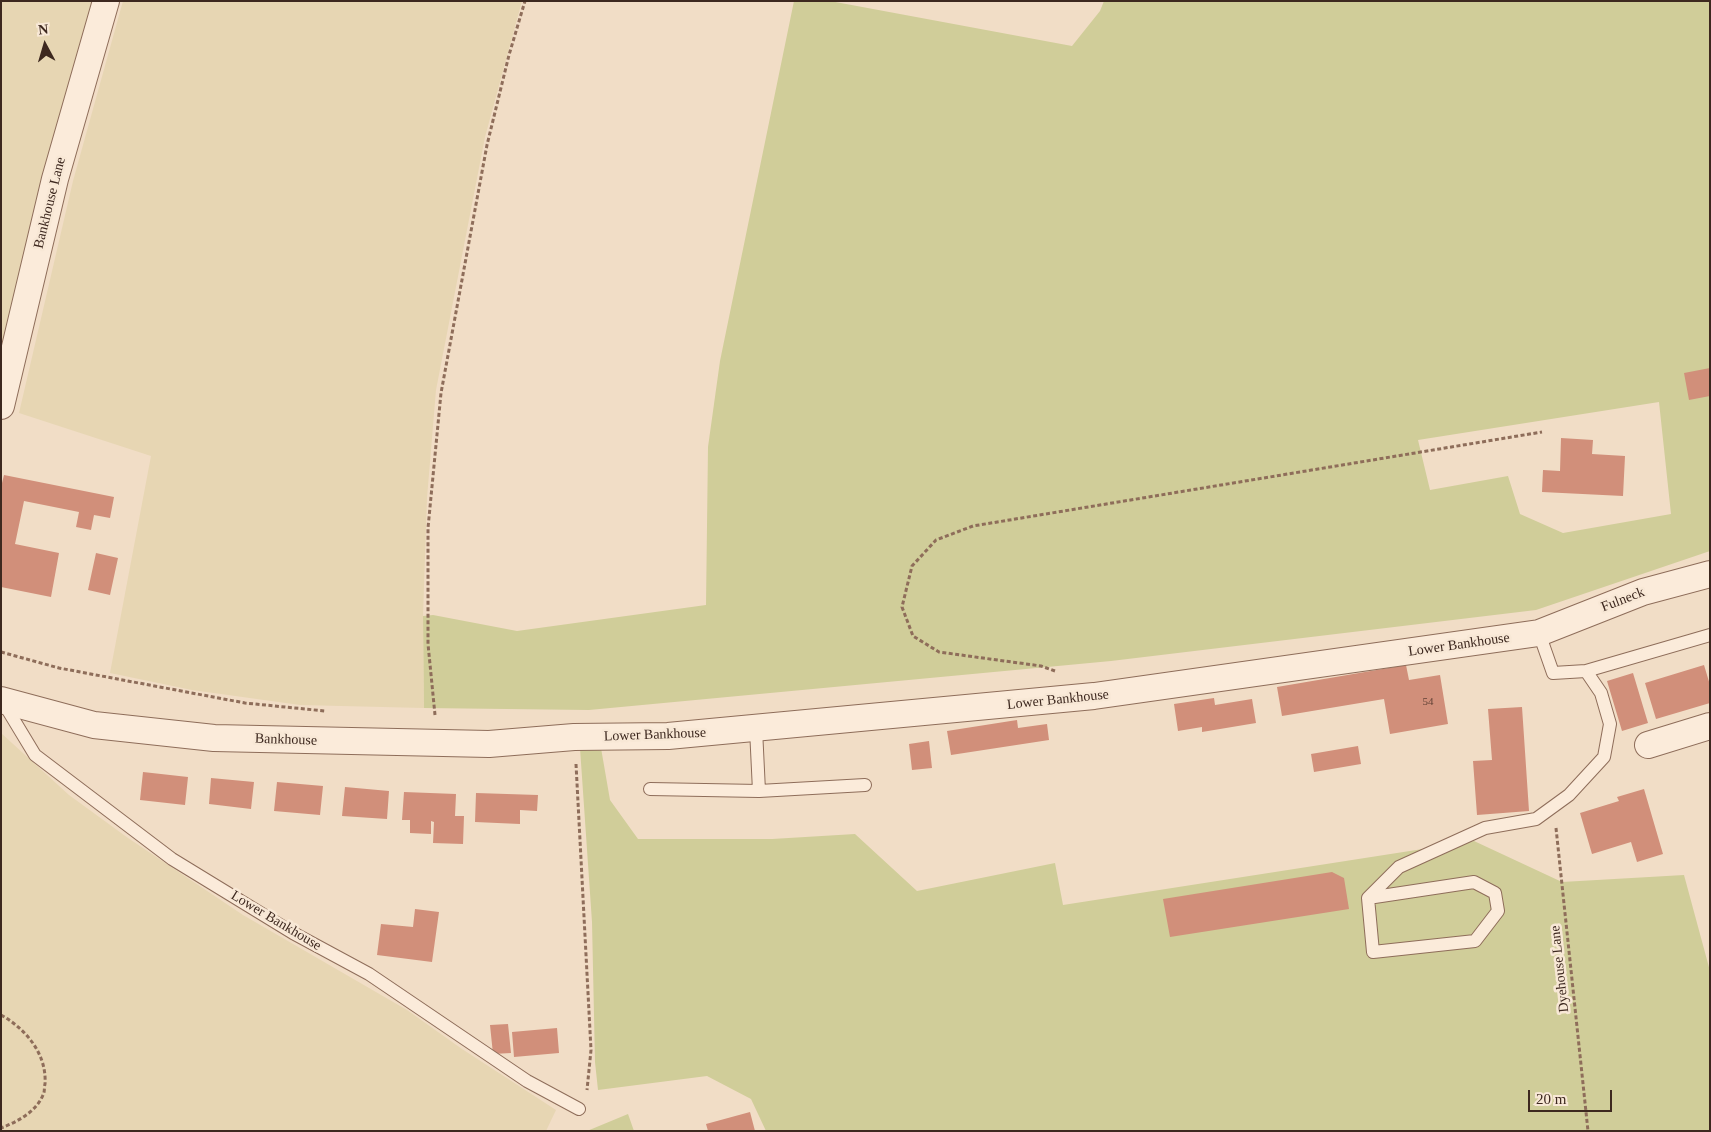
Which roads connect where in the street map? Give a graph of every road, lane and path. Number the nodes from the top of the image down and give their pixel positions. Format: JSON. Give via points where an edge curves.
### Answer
{"nodes":[{"id":1,"x":106,"y":1,"type":"edge"},
{"id":2,"x":525,"y":1,"type":"edge"},
{"id":3,"x":1,"y":406,"type":"edge"},
{"id":4,"x":1542,"y":432,"type":"dead end"},
{"id":5,"x":1710,"y":574,"type":"edge"},
{"id":6,"x":1539,"y":633,"type":"junction"},
{"id":7,"x":1710,"y":635,"type":"edge"},
{"id":8,"x":1,"y":652,"type":"edge"},
{"id":9,"x":1586,"y":671,"type":"junction"},
{"id":10,"x":1058,"y":672,"type":"dead end"},
{"id":11,"x":1,"y":700,"type":"edge"},
{"id":12,"x":327,"y":711,"type":"dead end"},
{"id":13,"x":445,"y":715,"type":"dead end"},
{"id":14,"x":1710,"y":726,"type":"edge"},
{"id":15,"x":756,"y":729,"type":"junction"},
{"id":16,"x":574,"y":738,"type":"junction"},
{"id":17,"x":1648,"y":745,"type":"dead end"},
{"id":18,"x":865,"y":785,"type":"dead end"},
{"id":19,"x":650,"y":789,"type":"dead end"},
{"id":20,"x":759,"y":791,"type":"junction"},
{"id":21,"x":1555,"y":805,"type":"junction"},
{"id":22,"x":1368,"y":898,"type":"junction"},
{"id":23,"x":1,"y":1015,"type":"edge"},
{"id":24,"x":579,"y":1110,"type":"joint"},
{"id":25,"x":1,"y":1128,"type":"edge"},
{"id":26,"x":1588,"y":1131,"type":"edge"}],
"edges":[{"from":1,"to":3,"type":"street","name":"Bankhouse Lane","via":[[55,179]]},
{"from":2,"to":13,"type":"path","via":[[508,55],[487,145],[441,392],[428,528],[428,644],[435,715]]},
{"from":4,"to":10,"type":"path","via":[[973,526],[936,540],[912,566],[902,607],[913,636],[940,652],[1041,666]]},
{"from":5,"to":6,"type":"street","name":"Fulneck","via":[[1643,592]]},
{"from":6,"to":9,"type":"lane","via":[[1553,672]]},
{"from":6,"to":15,"type":"street","name":"Lower Bankhouse","via":[[1094,696]]},
{"from":7,"to":9,"type":"lane"},
{"from":8,"to":12,"type":"path","via":[[59,668],[244,703]]},
{"from":9,"to":21,"type":"lane","via":[[1602,693],[1610,724],[1604,757],[1569,795]]},
{"from":11,"to":16,"type":"street","name":"Bankhouse","via":[[94,725],[214,738],[489,744]]},
{"from":11,"to":24,"type":"lane","name":"Lower Bankhouse","via":[[35,755],[172,859],[293,933],[369,974],[527,1081]]},
{"from":14,"to":17,"type":"street"},
{"from":15,"to":16,"type":"street","name":"Lower Bankhouse","via":[[668,736]]},
{"from":15,"to":20,"type":"lane"},
{"from":16,"to":24,"type":"path","via":[[591,1050],[587,1092]]},
{"from":18,"to":20,"type":"lane"},
{"from":19,"to":20,"type":"lane"},
{"from":21,"to":22,"type":"lane","via":[[1536,819],[1485,828],[1399,867]]},
{"from":21,"to":26,"type":"path","name":"Dyehouse Lane"},
{"from":22,"to":22,"type":"lane","via":[[1373,952],[1475,941],[1498,911],[1495,893],[1474,882]]},
{"from":23,"to":25,"type":"path","via":[[34,1043],[43,1062],[45,1078],[44,1094],[33,1110]]}]}
